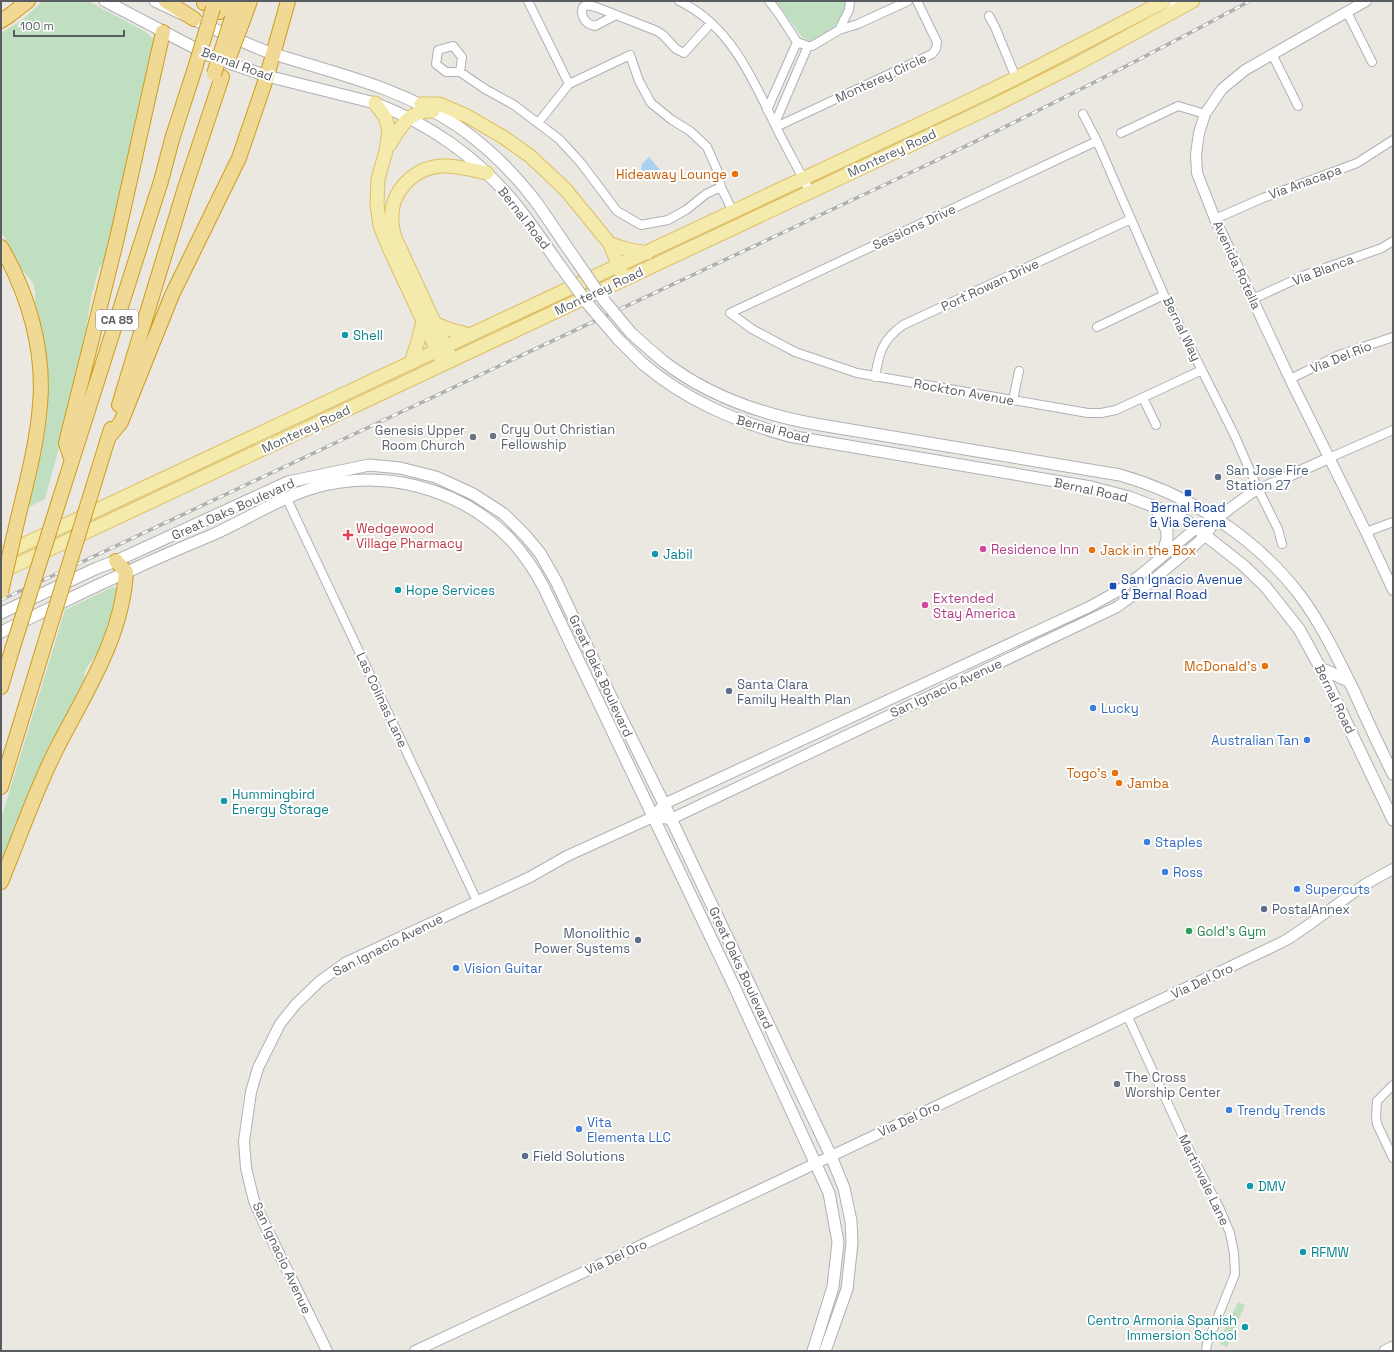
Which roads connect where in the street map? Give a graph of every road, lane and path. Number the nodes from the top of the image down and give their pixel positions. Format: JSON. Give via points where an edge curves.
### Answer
{"nodes":[{"id":1,"x":28,"y":1,"type":"edge"},
{"id":2,"x":104,"y":1,"type":"edge"},
{"id":3,"x":155,"y":1,"type":"edge"},
{"id":4,"x":166,"y":1,"type":"edge"},
{"id":5,"x":237,"y":1,"type":"edge"},
{"id":6,"x":250,"y":1,"type":"edge"},
{"id":7,"x":288,"y":1,"type":"edge"},
{"id":8,"x":528,"y":1,"type":"edge"},
{"id":9,"x":679,"y":1,"type":"edge"},
{"id":10,"x":769,"y":1,"type":"edge"},
{"id":11,"x":850,"y":1,"type":"edge"},
{"id":12,"x":908,"y":1,"type":"edge"},
{"id":13,"x":917,"y":1,"type":"edge"},
{"id":14,"x":1165,"y":1,"type":"edge"},
{"id":15,"x":1179,"y":1,"type":"edge"},
{"id":16,"x":1193,"y":1,"type":"edge"},
{"id":17,"x":1366,"y":1,"type":"edge"},
{"id":18,"x":219,"y":8,"type":"edge"},
{"id":19,"x":1347,"y":12,"type":"junction"},
{"id":20,"x":1170,"y":14,"type":"junction"},
{"id":21,"x":616,"y":15,"type":"dead end"},
{"id":22,"x":989,"y":16,"type":"dead end"},
{"id":23,"x":194,"y":20,"type":"junction"},
{"id":24,"x":1,"y":21,"type":"edge"},
{"id":25,"x":711,"y":23,"type":"junction"},
{"id":26,"x":839,"y":30,"type":"junction"},
{"id":27,"x":163,"y":32,"type":"junction"},
{"id":28,"x":795,"y":38,"type":"junction"},
{"id":29,"x":808,"y":46,"type":"junction"},
{"id":30,"x":273,"y":54,"type":"junction"},
{"id":31,"x":1272,"y":54,"type":"junction"},
{"id":32,"x":1372,"y":62,"type":"dead end"},
{"id":33,"x":198,"y":66,"type":"junction"},
{"id":34,"x":460,"y":72,"type":"dead end"},
{"id":35,"x":268,"y":76,"type":"junction"},
{"id":36,"x":1016,"y":78,"type":"junction"},
{"id":37,"x":569,"y":84,"type":"junction"},
{"id":38,"x":376,"y":103,"type":"junction"},
{"id":39,"x":421,"y":104,"type":"junction"},
{"id":40,"x":1298,"y":106,"type":"dead end"},
{"id":41,"x":768,"y":110,"type":"junction"},
{"id":42,"x":434,"y":111,"type":"junction"},
{"id":43,"x":1083,"y":114,"type":"dead end"},
{"id":44,"x":1205,"y":114,"type":"junction"},
{"id":45,"x":409,"y":118,"type":"junction"},
{"id":46,"x":538,"y":123,"type":"junction"},
{"id":47,"x":776,"y":125,"type":"junction"},
{"id":48,"x":1120,"y":133,"type":"dead end"},
{"id":49,"x":1393,"y":140,"type":"edge"},
{"id":50,"x":1097,"y":141,"type":"junction"},
{"id":51,"x":386,"y":151,"type":"junction"},
{"id":52,"x":487,"y":173,"type":"junction"},
{"id":53,"x":804,"y":179,"type":"junction"},
{"id":54,"x":721,"y":187,"type":"junction"},
{"id":55,"x":810,"y":192,"type":"junction"},
{"id":56,"x":733,"y":212,"type":"junction"},
{"id":57,"x":1131,"y":219,"type":"junction"},
{"id":58,"x":1215,"y":219,"type":"junction"},
{"id":59,"x":1393,"y":241,"type":"edge"},
{"id":60,"x":610,"y":244,"type":"junction"},
{"id":61,"x":1,"y":247,"type":"edge"},
{"id":62,"x":647,"y":253,"type":"junction"},
{"id":63,"x":619,"y":266,"type":"junction"},
{"id":64,"x":624,"y":279,"type":"junction"},
{"id":65,"x":1164,"y":295,"type":"junction"},
{"id":66,"x":1253,"y":299,"type":"junction"},
{"id":67,"x":730,"y":313,"type":"joint"},
{"id":68,"x":429,"y":322,"type":"junction"},
{"id":69,"x":1097,"y":327,"type":"dead end"},
{"id":70,"x":470,"y":335,"type":"junction"},
{"id":71,"x":1393,"y":337,"type":"edge"},
{"id":72,"x":441,"y":348,"type":"junction"},
{"id":73,"x":448,"y":362,"type":"junction"},
{"id":74,"x":411,"y":363,"type":"junction"},
{"id":75,"x":1202,"y":370,"type":"junction"},
{"id":76,"x":1019,"y":371,"type":"dead end"},
{"id":77,"x":875,"y":377,"type":"junction"},
{"id":78,"x":1290,"y":378,"type":"junction"},
{"id":79,"x":1143,"y":398,"type":"junction"},
{"id":80,"x":1013,"y":400,"type":"junction"},
{"id":81,"x":1156,"y":425,"type":"dead end"},
{"id":82,"x":1393,"y":430,"type":"edge"},
{"id":83,"x":108,"y":438,"type":"junction"},
{"id":84,"x":1329,"y":458,"type":"junction"},
{"id":85,"x":71,"y":459,"type":"junction"},
{"id":86,"x":311,"y":477,"type":"junction"},
{"id":87,"x":1258,"y":489,"type":"junction"},
{"id":88,"x":287,"y":499,"type":"junction"},
{"id":89,"x":1157,"y":508,"type":"junction"},
{"id":90,"x":1216,"y":519,"type":"junction"},
{"id":91,"x":1393,"y":522,"type":"edge"},
{"id":92,"x":1196,"y":528,"type":"junction"},
{"id":93,"x":1366,"y":532,"type":"junction"},
{"id":94,"x":1206,"y":535,"type":"junction"},
{"id":95,"x":1282,"y":544,"type":"dead end"},
{"id":96,"x":1,"y":556,"type":"edge"},
{"id":97,"x":1162,"y":556,"type":"junction"},
{"id":98,"x":116,"y":561,"type":"junction"},
{"id":99,"x":1,"y":572,"type":"edge"},
{"id":100,"x":126,"y":572,"type":"junction"},
{"id":101,"x":1393,"y":590,"type":"edge"},
{"id":102,"x":1,"y":592,"type":"edge"},
{"id":103,"x":1,"y":613,"type":"edge"},
{"id":104,"x":1,"y":632,"type":"edge"},
{"id":105,"x":1017,"y":640,"type":"junction"},
{"id":106,"x":590,"y":653,"type":"junction"},
{"id":107,"x":1019,"y":654,"type":"junction"},
{"id":108,"x":578,"y":659,"type":"junction"},
{"id":109,"x":1321,"y":669,"type":"junction"},
{"id":110,"x":1348,"y":681,"type":"junction"},
{"id":111,"x":1,"y":687,"type":"edge"},
{"id":112,"x":1393,"y":774,"type":"edge"},
{"id":113,"x":1,"y":787,"type":"edge"},
{"id":114,"x":664,"y":804,"type":"junction"},
{"id":115,"x":653,"y":817,"type":"junction"},
{"id":116,"x":671,"y":819,"type":"junction"},
{"id":117,"x":1393,"y":820,"type":"edge"},
{"id":118,"x":1393,"y":869,"type":"edge"},
{"id":119,"x":1,"y":882,"type":"edge"},
{"id":120,"x":476,"y":901,"type":"junction"},
{"id":121,"x":734,"y":986,"type":"junction"},
{"id":122,"x":750,"y":986,"type":"junction"},
{"id":123,"x":1128,"y":1015,"type":"junction"},
{"id":124,"x":1393,"y":1084,"type":"edge"},
{"id":125,"x":831,"y":1156,"type":"junction"},
{"id":126,"x":1393,"y":1158,"type":"edge"},
{"id":127,"x":816,"y":1163,"type":"junction"},
{"id":128,"x":1393,"y":1347,"type":"edge"},
{"id":129,"x":327,"y":1351,"type":"edge"},
{"id":130,"x":415,"y":1351,"type":"edge"},
{"id":131,"x":813,"y":1351,"type":"edge"},
{"id":132,"x":825,"y":1351,"type":"edge"},
{"id":133,"x":1206,"y":1351,"type":"edge"},
{"id":134,"x":1385,"y":1351,"type":"edge"}],
"edges":[{"from":1,"to":24,"type":"highway"},
{"from":2,"to":27,"type":"main road","name":"Bernal Road"},
{"from":3,"to":23,"type":"main road","name":"Bernal Road"},
{"from":4,"to":23,"type":"highway"},
{"from":5,"to":18,"type":"highway"},
{"from":6,"to":18,"type":"highway","number":"CA 85"},
{"from":7,"to":30,"type":"highway"},
{"from":8,"to":37,"type":"street"},
{"from":9,"to":25,"type":"street"},
{"from":10,"to":28,"type":"street"},
{"from":11,"to":26,"type":"street","via":[[849,10]]},
{"from":12,"to":26,"type":"street"},
{"from":13,"to":47,"type":"street","name":"Monterey Circle","via":[[937,42],[932,54]]},
{"from":14,"to":36,"type":"main road","name":"Monterey Road"},
{"from":15,"to":20,"type":"street","via":[[1173,4]]},
{"from":16,"to":20,"type":"main road","name":"Monterey Road"},
{"from":17,"to":19,"type":"street","name":"Avenida Rotella"},
{"from":18,"to":33,"type":"highway"},
{"from":18,"to":33,"type":"highway","number":"CA 85","bridge":true,"via":[[201,47]]},
{"from":18,"to":83,"type":"highway","number":"CA 85","bridge":true,"via":[[218,75],[208,118]]},
{"from":19,"to":31,"type":"street","name":"Avenida Rotella"},
{"from":19,"to":32,"type":"street"},
{"from":20,"to":55,"type":"main road","name":"Monterey Road","via":[[991,107]]},
{"from":21,"to":25,"type":"street","via":[[657,31],[684,54]]},
{"from":22,"to":36,"type":"street"},
{"from":23,"to":30,"type":"main road","name":"Bernal Road"},
{"from":25,"to":41,"type":"street","via":[[738,54]]},
{"from":26,"to":29,"type":"street"},
{"from":27,"to":35,"type":"main road","name":"Bernal Road","via":[[212,57]]},
{"from":27,"to":85,"type":"highway","via":[[117,238],[66,443]]},
{"from":28,"to":29,"type":"street"},
{"from":28,"to":41,"type":"street"},
{"from":29,"to":47,"type":"street"},
{"from":30,"to":35,"type":"highway"},
{"from":30,"to":39,"type":"main road","name":"Bernal Road","via":[[358,79]]},
{"from":31,"to":40,"type":"street"},
{"from":31,"to":44,"type":"street","name":"Avenida Rotella","via":[[1245,70],[1222,89]]},
{"from":33,"to":85,"type":"highway","number":"CA 85","via":[[190,81],[159,188]]},
{"from":34,"to":46,"type":"street"},
{"from":35,"to":38,"type":"main road","name":"Bernal Road"},
{"from":35,"to":83,"type":"highway","via":[[239,158],[172,295],[121,422]]},
{"from":36,"to":53,"type":"main road","name":"Monterey Road"},
{"from":37,"to":46,"type":"street"},
{"from":37,"to":54,"type":"street","via":[[630,55],[639,81],[651,103],[690,131],[707,147],[718,172]]},
{"from":38,"to":45,"type":"main road","name":"Bernal Road"},
{"from":38,"to":51,"type":"main road","via":[[388,123]]},
{"from":39,"to":42,"type":"main road","name":"Bernal Road"},
{"from":39,"to":60,"type":"main road","via":[[439,104],[467,116],[517,146],[566,190]]},
{"from":41,"to":47,"type":"street"},
{"from":42,"to":45,"type":"main road","via":[[419,112]]},
{"from":42,"to":90,"type":"main road","name":"Bernal Road","bridge":true,"via":[[474,139],[519,182],[602,298],[631,333],[663,361],[718,395],[753,410],[788,419],[1120,475],[1166,491]]},
{"from":43,"to":50,"type":"street","name":"Bernal Way"},
{"from":44,"to":48,"type":"street","via":[[1178,106]]},
{"from":44,"to":58,"type":"street","name":"Avenida Rotella","via":[[1196,154],[1197,173]]},
{"from":45,"to":51,"type":"main road"},
{"from":45,"to":52,"type":"main road","name":"Bernal Road","via":[[450,141]]},
{"from":46,"to":54,"type":"street","via":[[581,163],[617,211],[641,226],[668,220]]},
{"from":47,"to":53,"type":"street"},
{"from":49,"to":58,"type":"street","name":"Via Anacapa","via":[[1357,163]]},
{"from":50,"to":57,"type":"street","name":"Bernal Way"},
{"from":50,"to":67,"type":"street","name":"Sessions Drive"},
{"from":51,"to":68,"type":"main road","via":[[380,168],[377,191],[380,226]]},
{"from":52,"to":68,"type":"main road","via":[[450,166],[428,168],[405,184],[394,203],[392,221],[396,240]]},
{"from":52,"to":89,"type":"main road","name":"Bernal Road","bridge":true,"via":[[514,202],[588,304],[618,339],[660,377],[715,411],[758,428],[789,436],[1091,487]]},
{"from":53,"to":55,"type":"street"},
{"from":53,"to":56,"type":"main road","name":"Monterey Road"},
{"from":54,"to":56,"type":"street"},
{"from":55,"to":64,"type":"main road","name":"Monterey Road"},
{"from":56,"to":62,"type":"main road","name":"Monterey Road"},
{"from":57,"to":65,"type":"street","name":"Bernal Way"},
{"from":57,"to":77,"type":"street","name":"Port Rowan Drive","via":[[903,325],[893,332],[883,346]]},
{"from":58,"to":66,"type":"street","name":"Avenida Rotella"},
{"from":59,"to":66,"type":"street","name":"Via Blanca","via":[[1382,248],[1305,275]]},
{"from":60,"to":62,"type":"main road"},
{"from":60,"to":63,"type":"main road"},
{"from":61,"to":102,"type":"highway","bridge":true,"via":[[20,286],[34,330],[41,403],[30,470]]},
{"from":62,"to":63,"type":"main road","name":"Monterey Road"},
{"from":63,"to":64,"type":"main road"},
{"from":63,"to":70,"type":"main road","name":"Monterey Road"},
{"from":64,"to":73,"type":"main road","name":"Monterey Road"},
{"from":65,"to":69,"type":"street"},
{"from":65,"to":75,"type":"street","name":"Bernal Way"},
{"from":66,"to":78,"type":"street","name":"Avenida Rotella"},
{"from":67,"to":77,"type":"street","name":"Rockton Avenue","via":[[752,329],[795,352]]},
{"from":68,"to":70,"type":"main road"},
{"from":68,"to":72,"type":"main road"},
{"from":68,"to":74,"type":"main road","via":[[418,342]]},
{"from":70,"to":72,"type":"main road","name":"Monterey Road"},
{"from":71,"to":78,"type":"street","name":"Via Del Rio","via":[[1339,355]]},
{"from":72,"to":73,"type":"main road"},
{"from":72,"to":74,"type":"main road","name":"Monterey Road"},
{"from":73,"to":99,"type":"main road","name":"Monterey Road"},
{"from":74,"to":96,"type":"main road","name":"Monterey Road"},
{"from":75,"to":79,"type":"street","name":"Rockton Avenue"},
{"from":75,"to":87,"type":"street","name":"Bernal Way"},
{"from":76,"to":80,"type":"street"},
{"from":77,"to":80,"type":"street","name":"Rockton Avenue"},
{"from":78,"to":84,"type":"street","name":"Avenida Rotella"},
{"from":79,"to":80,"type":"street","name":"Rockton Avenue","via":[[1116,410],[1101,413]]},
{"from":79,"to":81,"type":"street"},
{"from":82,"to":84,"type":"street"},
{"from":83,"to":113,"type":"highway","number":"CA 85","bridge":true},
{"from":84,"to":87,"type":"street","name":"San Ignacio Avenue"},
{"from":84,"to":93,"type":"street","name":"Avenida Rotella"},
{"from":85,"to":111,"type":"highway","number":"CA 85","bridge":true},
{"from":86,"to":88,"type":"main road","via":[[289,490]]},
{"from":86,"to":98,"type":"main road","name":"Great Oaks Boulevard","via":[[288,482]]},
{"from":86,"to":106,"type":"main road","name":"Great Oaks Boulevard","via":[[369,465],[400,468],[436,477],[474,494],[504,514],[540,553]]},
{"from":87,"to":90,"type":"street","name":"San Ignacio Avenue"},
{"from":87,"to":95,"type":"street","name":"Bernal Way","via":[[1278,529]]},
{"from":88,"to":100,"type":"main road","name":"Great Oaks Boulevard"},
{"from":88,"to":108,"type":"main road","name":"Great Oaks Boulevard","via":[[331,484],[370,479],[422,486],[467,506],[494,524],[520,550],[543,586]]},
{"from":88,"to":120,"type":"street","name":"Las Colinas Lane"},
{"from":89,"to":92,"type":"main road","name":"Bernal Road","via":[[1171,512]]},
{"from":89,"to":97,"type":"main road","via":[[1167,539]]},
{"from":90,"to":92,"type":"street","name":"San Ignacio Avenue"},
{"from":90,"to":94,"type":"street","name":"San Ignacio Avenue"},
{"from":90,"to":110,"type":"main road","name":"Bernal Road","via":[[1261,553],[1299,595],[1328,640]]},
{"from":91,"to":93,"type":"street"},
{"from":92,"to":94,"type":"main road","name":"Bernal Road"},
{"from":92,"to":97,"type":"street","name":"San Ignacio Avenue"},
{"from":93,"to":101,"type":"street","name":"Avenida Rotella"},
{"from":94,"to":107,"type":"street","name":"San Ignacio Avenue","via":[[1123,603]]},
{"from":94,"to":109,"type":"main road","name":"Bernal Road","via":[[1270,591],[1299,629]]},
{"from":97,"to":105,"type":"street","name":"San Ignacio Avenue","via":[[1116,592]]},
{"from":98,"to":100,"type":"highway"},
{"from":98,"to":103,"type":"main road","name":"Great Oaks Boulevard"},
{"from":100,"to":104,"type":"main road","name":"Great Oaks Boulevard"},
{"from":100,"to":119,"type":"highway","via":[[116,623],[104,660],[41,782]]},
{"from":105,"to":107,"type":"street"},
{"from":105,"to":114,"type":"street","name":"San Ignacio Avenue"},
{"from":106,"to":108,"type":"main road"},
{"from":106,"to":114,"type":"main road","name":"Great Oaks Boulevard"},
{"from":107,"to":116,"type":"street","name":"San Ignacio Avenue"},
{"from":108,"to":115,"type":"main road","name":"Great Oaks Boulevard"},
{"from":109,"to":110,"type":"main road"},
{"from":109,"to":117,"type":"main road","name":"Bernal Road"},
{"from":110,"to":112,"type":"main road","name":"Bernal Road"},
{"from":114,"to":115,"type":"street","name":"San Ignacio Avenue"},
{"from":114,"to":116,"type":"main road","name":"Great Oaks Boulevard"},
{"from":115,"to":116,"type":"street"},
{"from":115,"to":120,"type":"street","name":"San Ignacio Avenue"},
{"from":115,"to":121,"type":"main road","name":"Great Oaks Boulevard"},
{"from":116,"to":122,"type":"main road","name":"Great Oaks Boulevard"},
{"from":118,"to":123,"type":"street","name":"Via Del Oro","via":[[1364,885],[1277,944]]},
{"from":120,"to":129,"type":"street","name":"San Ignacio Avenue","via":[[345,963],[320,981],[280,1024],[258,1068],[251,1092],[244,1141],[246,1168],[254,1201]]},
{"from":121,"to":122,"type":"main road"},
{"from":121,"to":127,"type":"main road","name":"Great Oaks Boulevard"},
{"from":122,"to":125,"type":"main road","name":"Great Oaks Boulevard"},
{"from":123,"to":125,"type":"street","name":"Via Del Oro"},
{"from":123,"to":133,"type":"street","name":"Martinvale Lane","via":[[1230,1233],[1235,1274]]},
{"from":124,"to":126,"type":"street","via":[[1377,1102],[1376,1116],[1377,1124]]},
{"from":125,"to":127,"type":"street","name":"Via Del Oro"},
{"from":125,"to":132,"type":"main road","name":"Great Oaks Boulevard","via":[[844,1188],[851,1221],[852,1243],[847,1289]]},
{"from":127,"to":130,"type":"street","name":"Via Del Oro"},
{"from":127,"to":131,"type":"main road","name":"Great Oaks Boulevard","via":[[829,1194],[838,1242],[833,1287]]},
{"from":128,"to":134,"type":"main road"}]}
